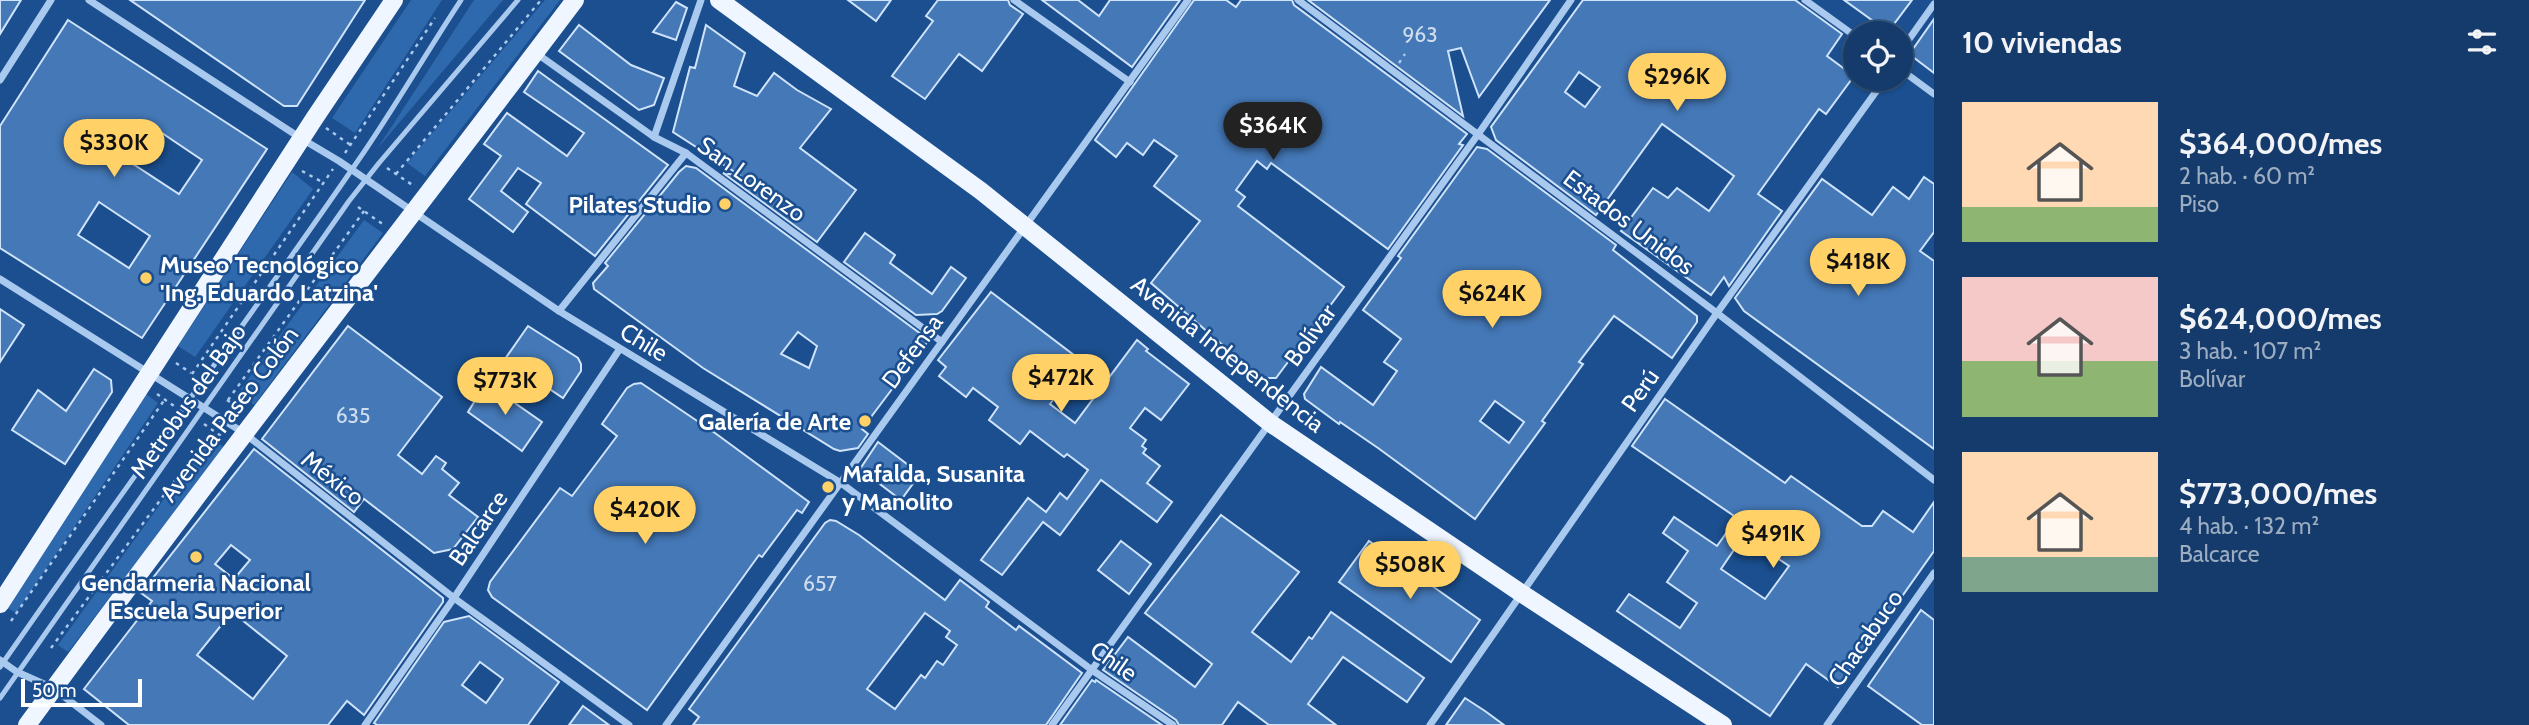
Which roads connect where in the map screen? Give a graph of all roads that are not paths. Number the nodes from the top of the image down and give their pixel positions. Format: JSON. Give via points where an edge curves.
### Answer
{"nodes":[{"id":1,"x":51,"y":0,"type":"edge"},
{"id":2,"x":89,"y":0,"type":"edge"},
{"id":3,"x":394,"y":0,"type":"edge"},
{"id":4,"x":461,"y":0,"type":"edge"},
{"id":5,"x":518,"y":0,"type":"edge"},
{"id":6,"x":575,"y":0,"type":"edge"},
{"id":7,"x":701,"y":0,"type":"edge"},
{"id":8,"x":719,"y":0,"type":"edge"},
{"id":9,"x":1014,"y":0,"type":"edge"},
{"id":10,"x":1188,"y":0,"type":"edge"},
{"id":11,"x":1298,"y":0,"type":"edge"},
{"id":12,"x":1571,"y":0,"type":"edge"},
{"id":13,"x":1805,"y":0,"type":"edge"},
{"id":14,"x":1934,"y":4,"type":"edge"},
{"id":15,"x":1843,"y":27,"type":"edge"},
{"id":16,"x":1913,"y":34,"type":"edge"},
{"id":17,"x":535,"y":52,"type":"junction"},
{"id":18,"x":0,"y":79,"type":"edge"},
{"id":19,"x":1913,"y":79,"type":"edge"},
{"id":20,"x":1130,"y":82,"type":"junction"},
{"id":21,"x":1876,"y":91,"type":"edge"},
{"id":22,"x":1934,"y":94,"type":"edge"},
{"id":23,"x":1479,"y":134,"type":"junction"},
{"id":24,"x":654,"y":137,"type":"junction"},
{"id":25,"x":302,"y":139,"type":"junction"},
{"id":26,"x":686,"y":153,"type":"junction"},
{"id":27,"x":352,"y":170,"type":"junction"},
{"id":28,"x":366,"y":180,"type":"junction"},
{"id":29,"x":414,"y":213,"type":"junction"},
{"id":30,"x":1027,"y":226,"type":"junction"},
{"id":31,"x":0,"y":279,"type":"edge"},
{"id":32,"x":559,"y":311,"type":"junction"},
{"id":33,"x":1717,"y":313,"type":"junction"},
{"id":34,"x":942,"y":342,"type":"junction"},
{"id":35,"x":619,"y":350,"type":"junction"},
{"id":36,"x":149,"y":374,"type":"junction"},
{"id":37,"x":189,"y":399,"type":"junction"},
{"id":38,"x":204,"y":408,"type":"junction"},
{"id":39,"x":1270,"y":424,"type":"junction"},
{"id":40,"x":244,"y":433,"type":"junction"},
{"id":41,"x":1934,"y":480,"type":"edge"},
{"id":42,"x":841,"y":483,"type":"junction"},
{"id":43,"x":1934,"y":573,"type":"edge"},
{"id":44,"x":1521,"y":593,"type":"junction"},
{"id":45,"x":454,"y":598,"type":"junction"},
{"id":46,"x":0,"y":604,"type":"edge"},
{"id":47,"x":1,"y":663,"type":"edge"},
{"id":48,"x":1092,"y":670,"type":"junction"},
{"id":49,"x":17,"y":672,"type":"junction"},
{"id":50,"x":53,"y":688,"type":"junction"},
{"id":51,"x":0,"y":698,"type":"edge"},
{"id":52,"x":27,"y":725,"type":"edge"},
{"id":53,"x":101,"y":725,"type":"edge"},
{"id":54,"x":365,"y":725,"type":"edge"},
{"id":55,"x":629,"y":725,"type":"edge"},
{"id":56,"x":666,"y":725,"type":"edge"},
{"id":57,"x":1052,"y":725,"type":"edge"},
{"id":58,"x":1173,"y":725,"type":"edge"},
{"id":59,"x":1430,"y":725,"type":"edge"},
{"id":60,"x":1723,"y":725,"type":"edge"},
{"id":61,"x":1827,"y":725,"type":"edge"}],
"edges":[{"from":1,"to":18,"type":"street"},
{"from":2,"to":25,"type":"street","name":"Chile"},
{"from":3,"to":25,"type":"main road"},
{"from":4,"to":27,"type":"lane","name":"Metrobus del Bajo"},
{"from":5,"to":28,"type":"lane","name":"Metrobus del Bajo"},
{"from":6,"to":17,"type":"main road","name":"Avenida Paseo Colón"},
{"from":7,"to":24,"type":"street"},
{"from":8,"to":30,"type":"main road","name":"Avenida Independencia"},
{"from":9,"to":20,"type":"street"},
{"from":10,"to":20,"type":"street","name":"Defensa"},
{"from":11,"to":23,"type":"street","name":"Estados Unidos"},
{"from":12,"to":23,"type":"street","name":"Bolívar"},
{"from":13,"to":15,"type":"street"},
{"from":14,"to":16,"type":"street"},
{"from":17,"to":24,"type":"street","name":"San Lorenzo"},
{"from":17,"to":29,"type":"main road","name":"Avenida Paseo Colón"},
{"from":19,"to":22,"type":"street"},
{"from":20,"to":30,"type":"street","name":"Defensa"},
{"from":21,"to":33,"type":"street","name":"Perú"},
{"from":23,"to":33,"type":"street","name":"Estados Unidos"},
{"from":23,"to":39,"type":"street","name":"Bolívar"},
{"from":24,"to":26,"type":"street","name":"San Lorenzo"},
{"from":25,"to":27,"type":"street","name":"Chile"},
{"from":25,"to":36,"type":"main road"},
{"from":26,"to":32,"type":"street"},
{"from":26,"to":34,"type":"street","name":"San Lorenzo"},
{"from":27,"to":28,"type":"street","name":"Chile"},
{"from":27,"to":37,"type":"lane","name":"Metrobus del Bajo"},
{"from":28,"to":29,"type":"street","name":"Chile"},
{"from":28,"to":38,"type":"lane","name":"Metrobus del Bajo"},
{"from":29,"to":32,"type":"street","name":"Chile"},
{"from":29,"to":40,"type":"main road","name":"Avenida Paseo Colón"},
{"from":30,"to":34,"type":"street","name":"Defensa"},
{"from":30,"to":39,"type":"main road","name":"Avenida Independencia"},
{"from":31,"to":36,"type":"street","name":"México"},
{"from":32,"to":35,"type":"street","name":"Chile"},
{"from":33,"to":41,"type":"street","name":"Estados Unidos"},
{"from":33,"to":44,"type":"street","name":"Perú"},
{"from":34,"to":42,"type":"street","name":"Defensa"},
{"from":35,"to":42,"type":"street","name":"Chile"},
{"from":35,"to":45,"type":"street","name":"Balcarce"},
{"from":36,"to":37,"type":"street","name":"México"},
{"from":36,"to":46,"type":"main road"},
{"from":37,"to":38,"type":"street","name":"México"},
{"from":37,"to":47,"type":"lane","name":"Metrobus del Bajo"},
{"from":38,"to":40,"type":"street","name":"México"},
{"from":38,"to":49,"type":"lane","name":"Metrobus del Bajo"},
{"from":39,"to":44,"type":"main road","name":"Avenida Independencia"},
{"from":39,"to":48,"type":"street","name":"Bolívar"},
{"from":40,"to":45,"type":"street","name":"México"},
{"from":40,"to":50,"type":"main road","name":"Avenida Paseo Colón"},
{"from":42,"to":48,"type":"street","name":"Chile"},
{"from":42,"to":56,"type":"street","name":"Defensa"},
{"from":43,"to":61,"type":"street","name":"Chacabuco"},
{"from":44,"to":59,"type":"street","name":"Perú"},
{"from":44,"to":60,"type":"main road","name":"Avenida Independencia"},
{"from":45,"to":54,"type":"street","name":"Balcarce"},
{"from":45,"to":55,"type":"street","name":"México"},
{"from":47,"to":49,"type":"street"},
{"from":48,"to":57,"type":"street","name":"Bolívar"},
{"from":48,"to":58,"type":"street","name":"Chile"},
{"from":49,"to":50,"type":"street"},
{"from":49,"to":51,"type":"lane","name":"Metrobus del Bajo"},
{"from":50,"to":52,"type":"main road","name":"Avenida Paseo Colón"},
{"from":50,"to":53,"type":"street"}]}
